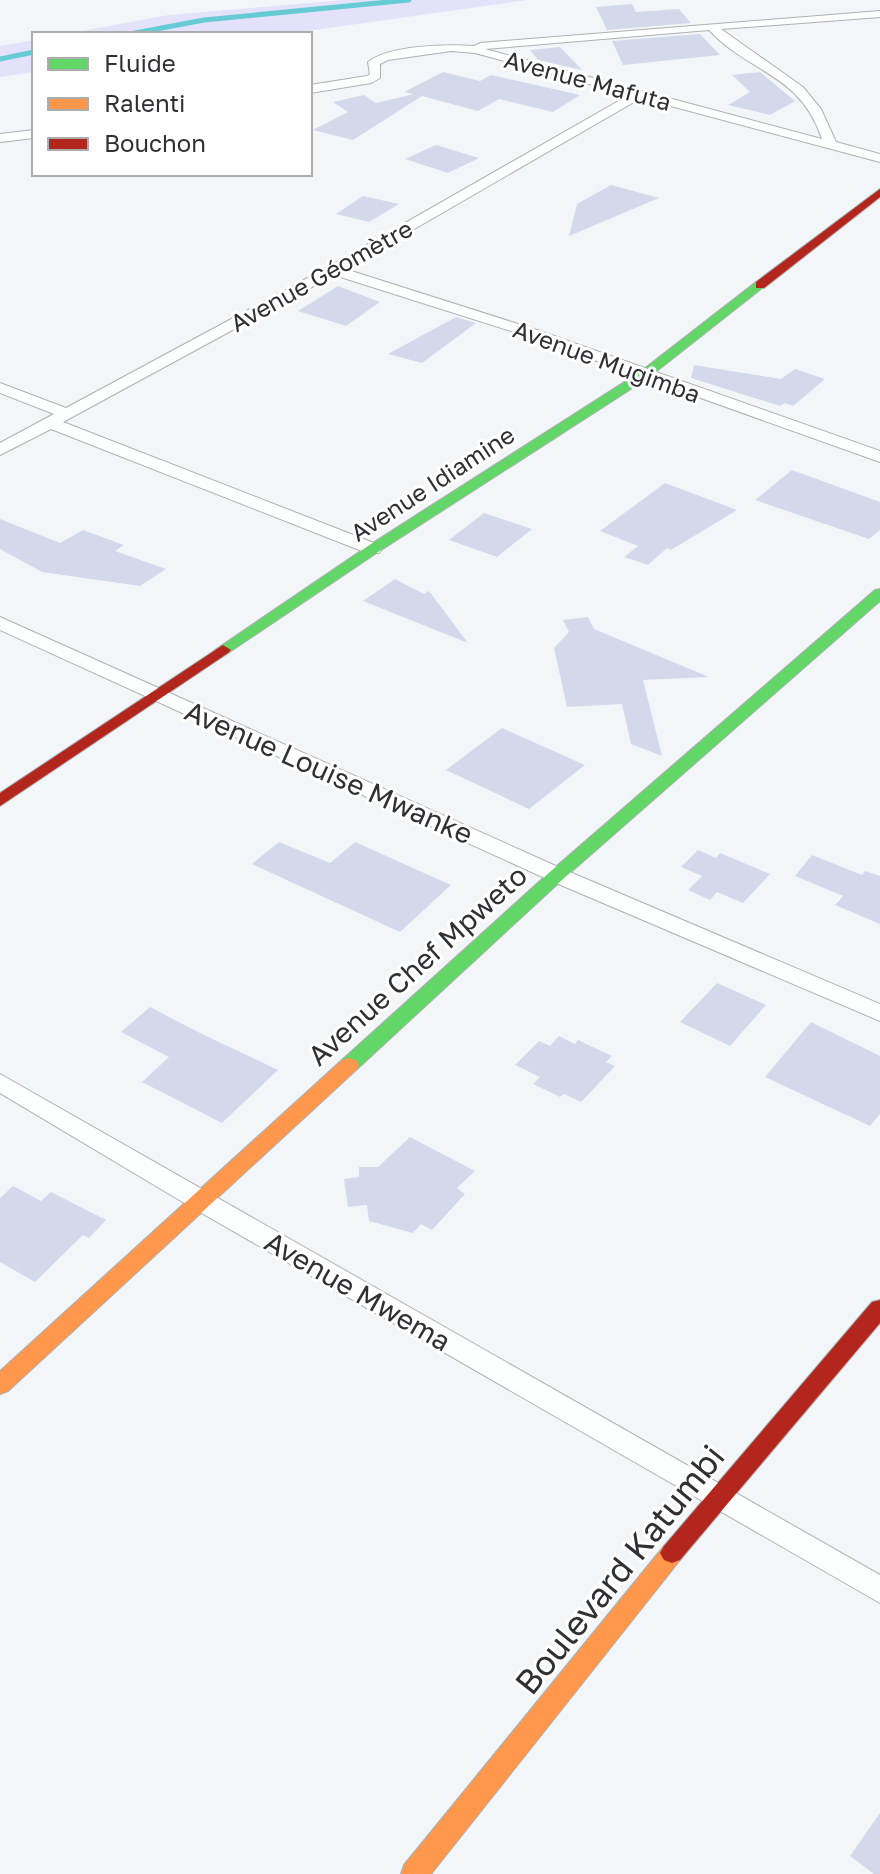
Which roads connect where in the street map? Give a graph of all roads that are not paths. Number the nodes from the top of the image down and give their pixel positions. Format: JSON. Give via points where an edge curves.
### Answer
{"nodes":[{"id":1,"x":880,"y":14,"type":"edge"},
{"id":2,"x":712,"y":26,"type":"junction"},
{"id":3,"x":463,"y":48,"type":"junction"},
{"id":4,"x":312,"y":89,"type":"edge"},
{"id":5,"x":639,"y":94,"type":"junction"},
{"id":6,"x":32,"y":134,"type":"edge"},
{"id":7,"x":0,"y":138,"type":"edge"},
{"id":8,"x":831,"y":145,"type":"junction"},
{"id":9,"x":880,"y":158,"type":"edge"},
{"id":10,"x":880,"y":192,"type":"edge"},
{"id":11,"x":333,"y":270,"type":"junction"},
{"id":12,"x":644,"y":375,"type":"junction"},
{"id":13,"x":0,"y":388,"type":"edge"},
{"id":14,"x":67,"y":414,"type":"junction"},
{"id":15,"x":50,"y":423,"type":"junction"},
{"id":16,"x":0,"y":450,"type":"edge"},
{"id":17,"x":880,"y":457,"type":"edge"},
{"id":18,"x":373,"y":549,"type":"junction"},
{"id":19,"x":880,"y":593,"type":"edge"},
{"id":20,"x":0,"y":623,"type":"edge"},
{"id":21,"x":156,"y":693,"type":"junction"},
{"id":22,"x":0,"y":801,"type":"edge"},
{"id":23,"x":557,"y":875,"type":"junction"},
{"id":24,"x":880,"y":1013,"type":"edge"},
{"id":25,"x":0,"y":1082,"type":"edge"},
{"id":26,"x":200,"y":1200,"type":"junction"},
{"id":27,"x":880,"y":1308,"type":"edge"},
{"id":28,"x":0,"y":1385,"type":"edge"},
{"id":29,"x":717,"y":1497,"type":"junction"},
{"id":30,"x":880,"y":1590,"type":"edge"},
{"id":31,"x":414,"y":1874,"type":"edge"}],
"edges":[{"from":1,"to":2,"type":"street"},
{"from":2,"to":3,"type":"street"},
{"from":2,"to":8,"type":"street","via":[[735,50],[770,66],[803,93],[819,111]]},
{"from":3,"to":4,"type":"street","name":"Avenue Mafuta","via":[[385,57],[374,62],[376,75],[371,79]]},
{"from":3,"to":5,"type":"street","name":"Avenue Mafuta"},
{"from":5,"to":8,"type":"street","name":"Avenue Mafuta"},
{"from":5,"to":11,"type":"street","name":"Avenue Géomètre"},
{"from":6,"to":7,"type":"street"},
{"from":8,"to":9,"type":"street","name":"Avenue Mafuta"},
{"from":10,"to":12,"type":"street","name":"Avenue Idiamine"},
{"from":11,"to":12,"type":"street","name":"Avenue Mugimba"},
{"from":11,"to":14,"type":"street","name":"Avenue Géomètre"},
{"from":12,"to":17,"type":"street","name":"Avenue Mugimba"},
{"from":12,"to":18,"type":"street","name":"Avenue Idiamine"},
{"from":13,"to":14,"type":"street"},
{"from":14,"to":15,"type":"street","name":"Avenue Géomètre"},
{"from":15,"to":16,"type":"street","name":"Avenue Géomètre"},
{"from":15,"to":18,"type":"street"},
{"from":18,"to":21,"type":"street","name":"Avenue Idiamine"},
{"from":19,"to":23,"type":"street","name":"Avenue Chef Mpweto"},
{"from":20,"to":21,"type":"street","name":"Avenue Louise Mwanke"},
{"from":21,"to":22,"type":"street","name":"Avenue Idiamine"},
{"from":21,"to":23,"type":"street","name":"Avenue Louise Mwanke"},
{"from":23,"to":24,"type":"street","name":"Avenue Louise Mwanke"},
{"from":23,"to":26,"type":"street","name":"Avenue Chef Mpweto"},
{"from":25,"to":26,"type":"street","name":"Avenue Mwema"},
{"from":26,"to":28,"type":"street","name":"Avenue Chef Mpweto"},
{"from":26,"to":29,"type":"street","name":"Avenue Mwema"},
{"from":27,"to":29,"type":"street","name":"Boulevard Katumbi"},
{"from":29,"to":30,"type":"street","name":"Avenue Mwema"},
{"from":29,"to":31,"type":"street","name":"Boulevard Katumbi"}]}
